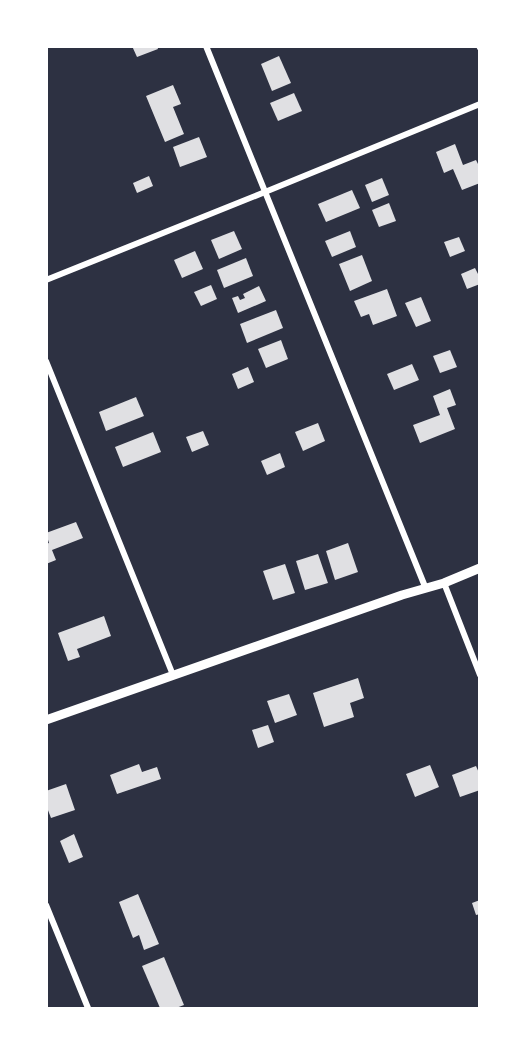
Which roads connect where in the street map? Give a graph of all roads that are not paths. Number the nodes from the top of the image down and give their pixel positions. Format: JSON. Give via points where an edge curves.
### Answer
{"nodes":[{"id":1,"x":206,"y":46,"type":"edge"},
{"id":2,"x":480,"y":104,"type":"edge"},
{"id":3,"x":265,"y":192,"type":"junction"},
{"id":4,"x":46,"y":280,"type":"edge"},
{"id":5,"x":46,"y":361,"type":"edge"},
{"id":6,"x":480,"y":568,"type":"edge"},
{"id":7,"x":444,"y":583,"type":"junction"},
{"id":8,"x":426,"y":589,"type":"junction"},
{"id":9,"x":173,"y":675,"type":"junction"},
{"id":10,"x":480,"y":675,"type":"edge"},
{"id":11,"x":46,"y":720,"type":"edge"},
{"id":12,"x":46,"y":905,"type":"edge"},
{"id":13,"x":88,"y":1008,"type":"edge"}],
"edges":[{"from":1,"to":3,"type":"street"},
{"from":2,"to":3,"type":"street"},
{"from":3,"to":4,"type":"street"},
{"from":3,"to":8,"type":"street"},
{"from":5,"to":9,"type":"street"},
{"from":6,"to":7,"type":"street"},
{"from":7,"to":8,"type":"street"},
{"from":7,"to":10,"type":"street"},
{"from":8,"to":9,"type":"street"},
{"from":9,"to":11,"type":"street"},
{"from":12,"to":13,"type":"street"}]}
